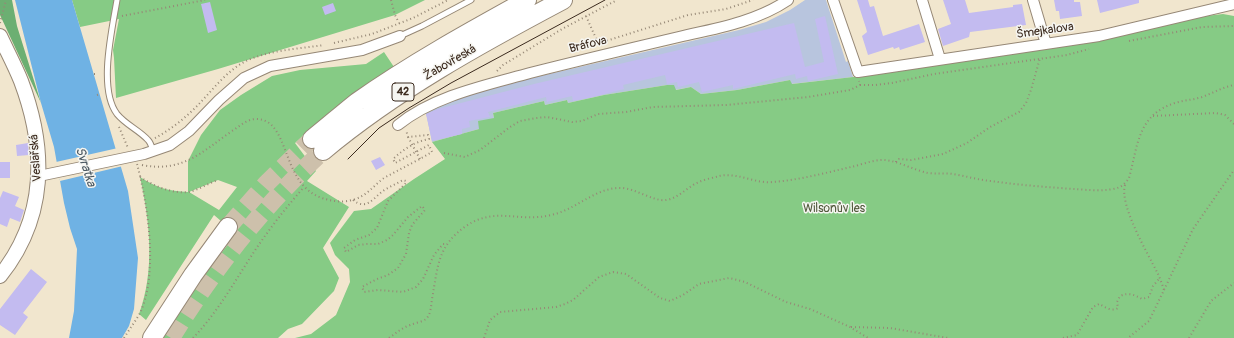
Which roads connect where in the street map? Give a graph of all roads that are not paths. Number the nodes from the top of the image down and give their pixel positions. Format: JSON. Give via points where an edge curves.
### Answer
{"nodes":[{"id":1,"x":117,"y":0,"type":"edge"},
{"id":2,"x":471,"y":0,"type":"edge"},
{"id":3,"x":527,"y":0,"type":"edge"},
{"id":4,"x":563,"y":0,"type":"edge"},
{"id":5,"x":788,"y":0,"type":"edge"},
{"id":6,"x":833,"y":0,"type":"edge"},
{"id":7,"x":922,"y":0,"type":"edge"},
{"id":8,"x":1033,"y":0,"type":"edge"},
{"id":9,"x":1232,"y":6,"type":"edge"},
{"id":10,"x":0,"y":36,"type":"edge"},
{"id":11,"x":400,"y":36,"type":"joint"},
{"id":12,"x":1046,"y":44,"type":"junction"},
{"id":13,"x":940,"y":59,"type":"junction"},
{"id":14,"x":398,"y":125,"type":"dead end"},
{"id":15,"x":153,"y":151,"type":"junction"},
{"id":16,"x":39,"y":176,"type":"junction"},
{"id":17,"x":228,"y":227,"type":"tunnel mouth"},
{"id":18,"x":0,"y":276,"type":"edge"},
{"id":19,"x":152,"y":338,"type":"edge"}],
"edges":[{"from":1,"to":15,"type":"lane","via":[[108,50],[109,90],[114,110],[149,141]]},
{"from":2,"to":11,"type":"lane"},
{"from":3,"to":4,"type":"highway","name":"Žabovřeská","number":"42","via":[[441,48],[356,103],[318,145],[414,84]]},
{"from":5,"to":14,"type":"street","name":"Bráfova","via":[[741,23],[603,54],[478,87],[419,110]]},
{"from":6,"to":13,"type":"street","name":"Šmejkalova","via":[[858,72]]},
{"from":7,"to":13,"type":"street"},
{"from":8,"to":12,"type":"street"},
{"from":9,"to":12,"type":"street","name":"Šmejkalova","via":[[1099,36]]},
{"from":10,"to":16,"type":"street","name":"Veslařská","via":[[20,80],[30,111],[38,146]]},
{"from":11,"to":15,"type":"street","via":[[362,50],[270,66],[244,78],[180,138]]},
{"from":12,"to":13,"type":"street","name":"Šmejkalova"},
{"from":15,"to":16,"type":"street"},
{"from":16,"to":18,"type":"street","name":"Veslařská","via":[[28,231],[14,258]]},
{"from":17,"to":19,"type":"highway"}]}
